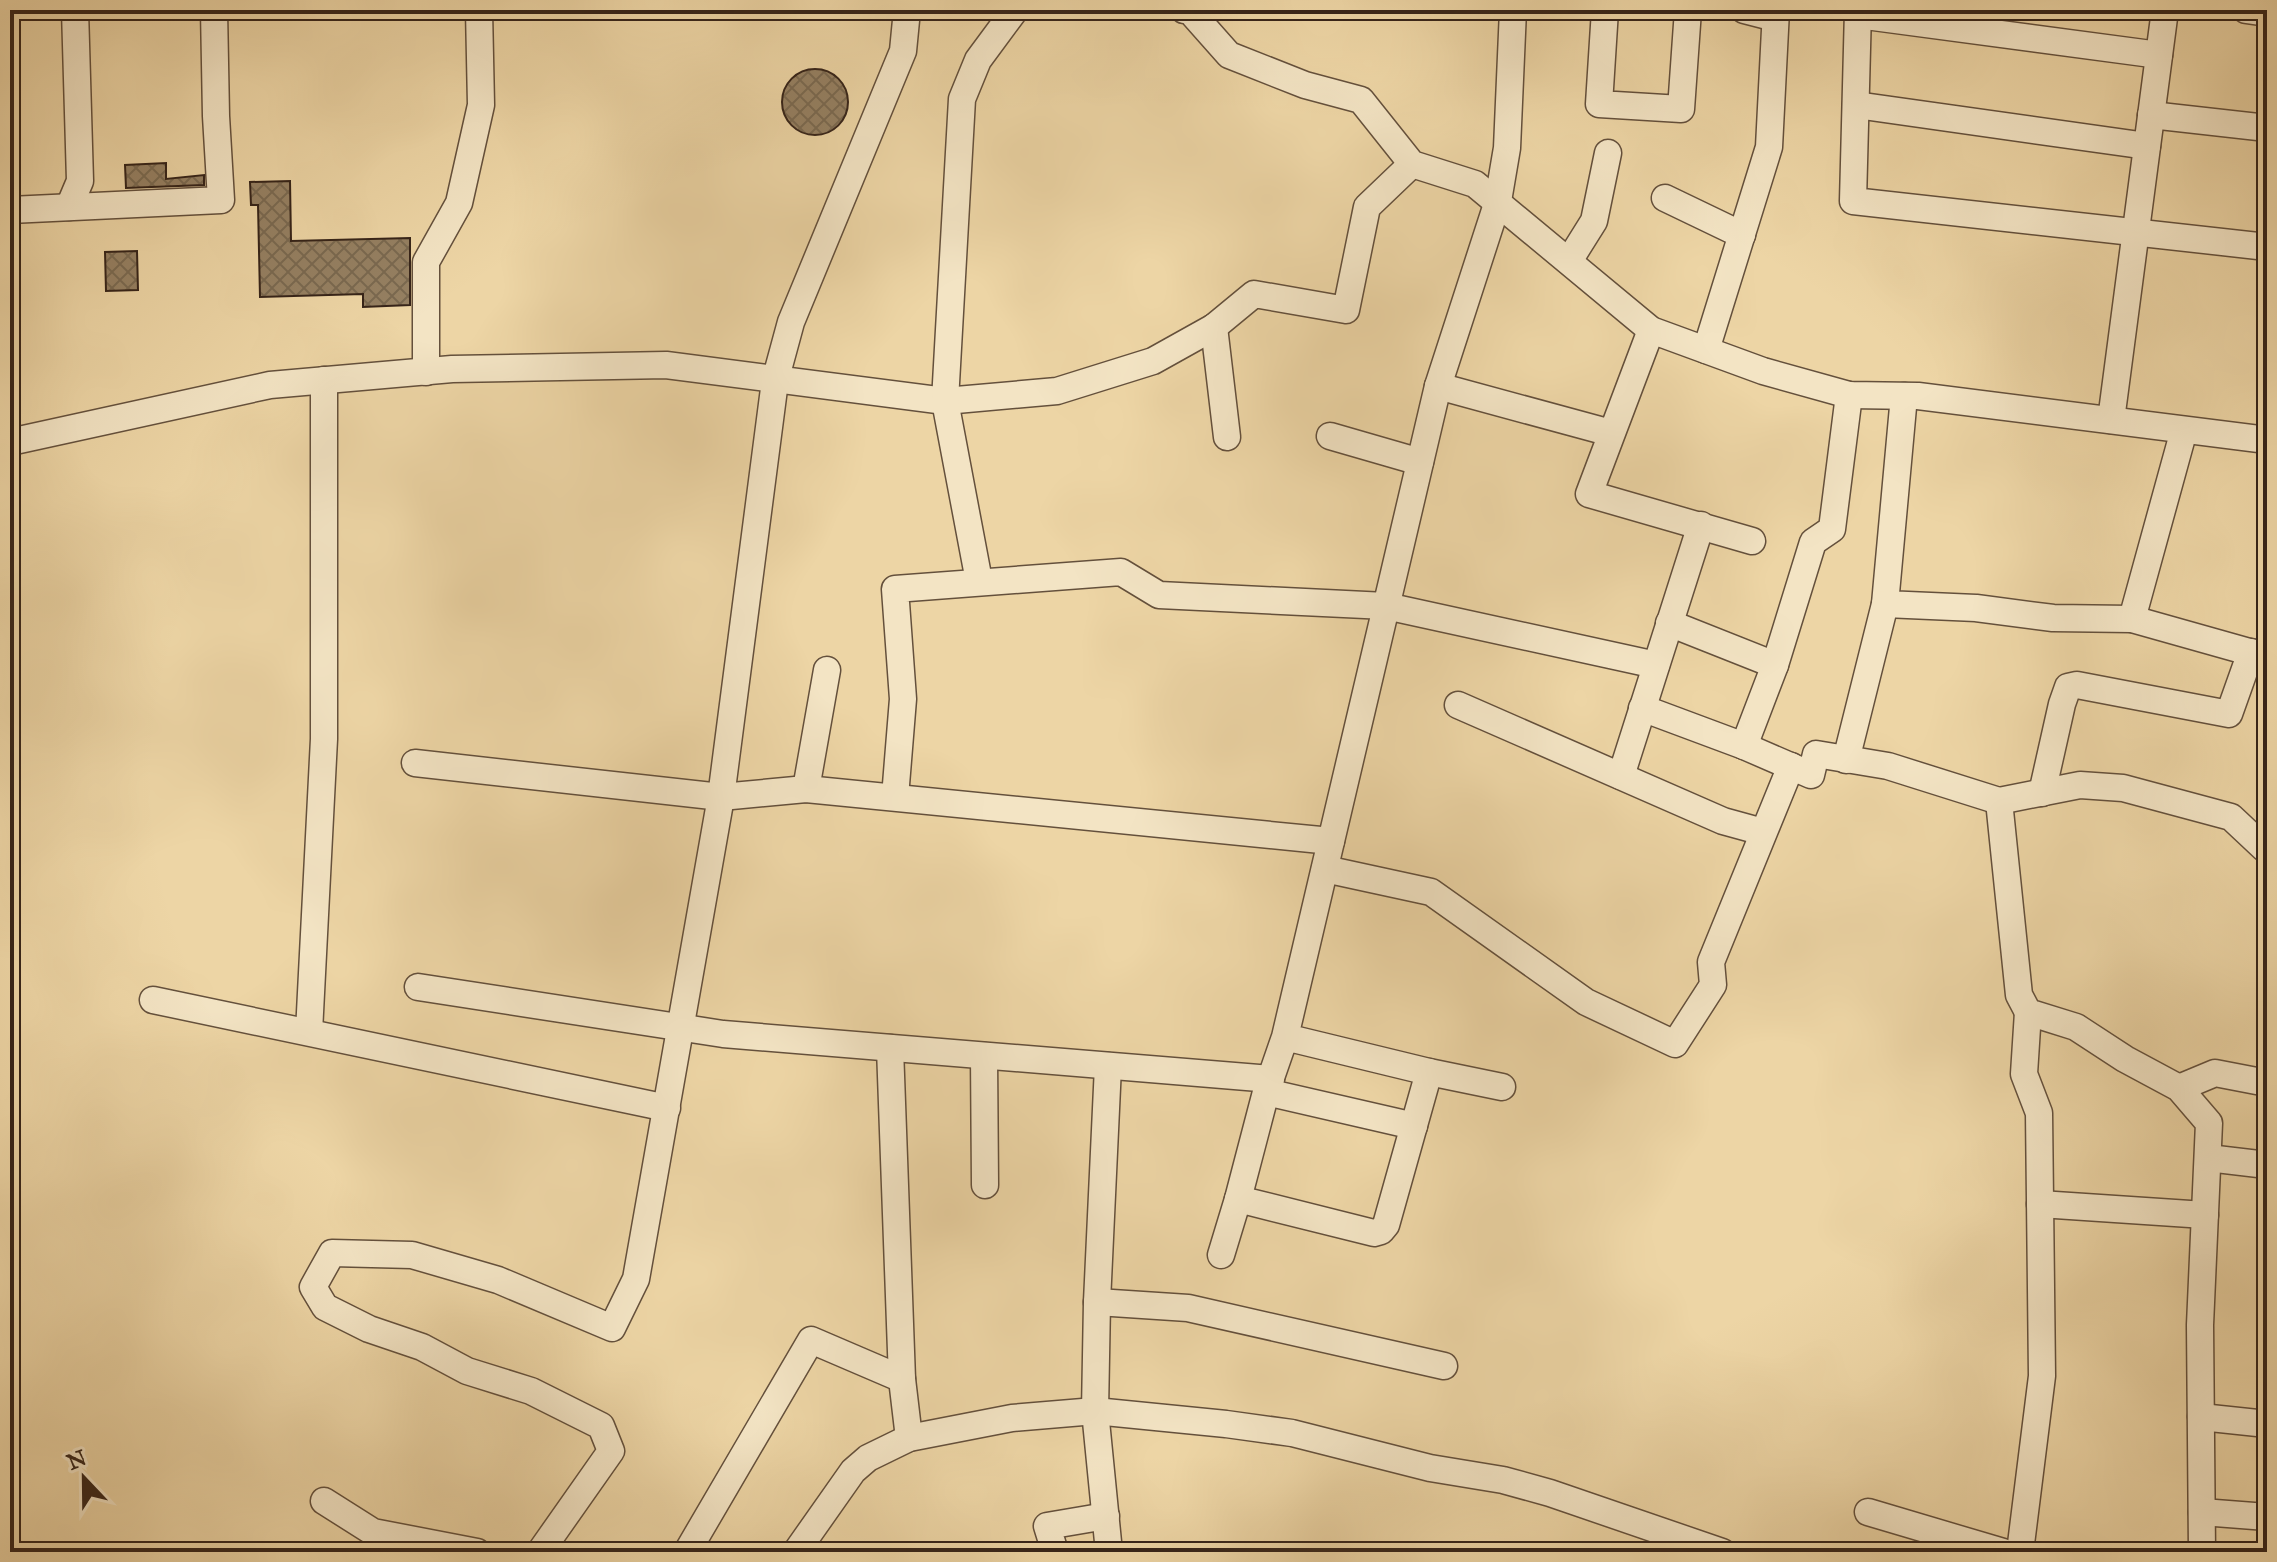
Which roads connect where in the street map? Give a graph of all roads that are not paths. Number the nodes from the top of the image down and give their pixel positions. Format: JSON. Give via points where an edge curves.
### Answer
{"nodes":[{"id":1,"x":75,"y":10,"type":"edge"},
{"id":2,"x":214,"y":10,"type":"edge"},
{"id":3,"x":479,"y":10,"type":"edge"},
{"id":4,"x":907,"y":10,"type":"edge"},
{"id":5,"x":1015,"y":10,"type":"edge"},
{"id":6,"x":1184,"y":10,"type":"edge"},
{"id":7,"x":1217,"y":10,"type":"edge"},
{"id":8,"x":1513,"y":10,"type":"edge"},
{"id":9,"x":1605,"y":10,"type":"edge"},
{"id":10,"x":1688,"y":10,"type":"edge"},
{"id":11,"x":1744,"y":10,"type":"edge"},
{"id":12,"x":2165,"y":10,"type":"edge"},
{"id":13,"x":2246,"y":10,"type":"edge"},
{"id":14,"x":1858,"y":13,"type":"edge"},
{"id":15,"x":2267,"y":13,"type":"edge"},
{"id":16,"x":1776,"y":14,"type":"edge"},
{"id":17,"x":1213,"y":36,"type":"junction"},
{"id":18,"x":2159,"y":55,"type":"junction"},
{"id":19,"x":1856,"y":105,"type":"junction"},
{"id":20,"x":2151,"y":115,"type":"junction"},
{"id":21,"x":2267,"y":128,"type":"edge"},
{"id":22,"x":2147,"y":146,"type":"junction"},
{"id":23,"x":1608,"y":153,"type":"dead end"},
{"id":24,"x":1412,"y":164,"type":"junction"},
{"id":25,"x":1665,"y":198,"type":"dead end"},
{"id":26,"x":1498,"y":201,"type":"junction"},
{"id":27,"x":69,"y":207,"type":"junction"},
{"id":28,"x":10,"y":210,"type":"edge"},
{"id":29,"x":2135,"y":233,"type":"junction"},
{"id":30,"x":1742,"y":235,"type":"junction"},
{"id":31,"x":2267,"y":247,"type":"edge"},
{"id":32,"x":1569,"y":261,"type":"junction"},
{"id":33,"x":1214,"y":327,"type":"junction"},
{"id":34,"x":1651,"y":330,"type":"junction"},
{"id":35,"x":1706,"y":350,"type":"junction"},
{"id":36,"x":426,"y":372,"type":"junction"},
{"id":37,"x":324,"y":380,"type":"junction"},
{"id":38,"x":775,"y":381,"type":"junction"},
{"id":39,"x":1438,"y":386,"type":"junction"},
{"id":40,"x":1849,"y":395,"type":"junction"},
{"id":41,"x":1904,"y":396,"type":"junction"},
{"id":42,"x":945,"y":401,"type":"junction"},
{"id":43,"x":2111,"y":420,"type":"junction"},
{"id":44,"x":2184,"y":430,"type":"junction"},
{"id":45,"x":1611,"y":433,"type":"junction"},
{"id":46,"x":1330,"y":436,"type":"dead end"},
{"id":47,"x":1227,"y":437,"type":"dead end"},
{"id":48,"x":2267,"y":440,"type":"edge"},
{"id":49,"x":10,"y":442,"type":"edge"},
{"id":50,"x":1420,"y":462,"type":"junction"},
{"id":51,"x":1701,"y":525,"type":"junction"},
{"id":52,"x":1752,"y":541,"type":"dead end"},
{"id":53,"x":979,"y":581,"type":"junction"},
{"id":54,"x":1885,"y":604,"type":"junction"},
{"id":55,"x":1386,"y":606,"type":"junction"},
{"id":56,"x":2132,"y":619,"type":"junction"},
{"id":57,"x":1669,"y":623,"type":"junction"},
{"id":58,"x":2259,"y":655,"type":"edge"},
{"id":59,"x":1656,"y":665,"type":"junction"},
{"id":60,"x":1775,"y":665,"type":"junction"},
{"id":61,"x":827,"y":670,"type":"dead end"},
{"id":62,"x":1458,"y":705,"type":"dead end"},
{"id":63,"x":1642,"y":708,"type":"junction"},
{"id":64,"x":1744,"y":746,"type":"junction"},
{"id":65,"x":1846,"y":760,"type":"junction"},
{"id":66,"x":415,"y":763,"type":"dead end"},
{"id":67,"x":1791,"y":766,"type":"junction"},
{"id":68,"x":1621,"y":776,"type":"junction"},
{"id":69,"x":806,"y":789,"type":"junction"},
{"id":70,"x":2042,"y":793,"type":"junction"},
{"id":71,"x":721,"y":797,"type":"junction"},
{"id":72,"x":895,"y":797,"type":"junction"},
{"id":73,"x":1999,"y":801,"type":"junction"},
{"id":74,"x":1763,"y":832,"type":"junction"},
{"id":75,"x":1331,"y":841,"type":"junction"},
{"id":76,"x":2267,"y":848,"type":"edge"},
{"id":77,"x":1325,"y":869,"type":"junction"},
{"id":78,"x":418,"y":987,"type":"dead end"},
{"id":79,"x":153,"y":1000,"type":"dead end"},
{"id":80,"x":2028,"y":1012,"type":"junction"},
{"id":81,"x":682,"y":1029,"type":"junction"},
{"id":82,"x":309,"y":1032,"type":"junction"},
{"id":83,"x":1285,"y":1037,"type":"junction"},
{"id":84,"x":890,"y":1048,"type":"junction"},
{"id":85,"x":984,"y":1056,"type":"junction"},
{"id":86,"x":1108,"y":1066,"type":"junction"},
{"id":87,"x":1429,"y":1072,"type":"junction"},
{"id":88,"x":2267,"y":1083,"type":"edge"},
{"id":89,"x":1268,"y":1086,"type":"junction"},
{"id":90,"x":1502,"y":1087,"type":"dead end"},
{"id":91,"x":2179,"y":1088,"type":"junction"},
{"id":92,"x":667,"y":1108,"type":"junction"},
{"id":93,"x":1414,"y":1126,"type":"junction"},
{"id":94,"x":2208,"y":1158,"type":"junction"},
{"id":95,"x":2267,"y":1165,"type":"edge"},
{"id":96,"x":985,"y":1185,"type":"dead end"},
{"id":97,"x":1238,"y":1199,"type":"junction"},
{"id":98,"x":2040,"y":1204,"type":"junction"},
{"id":99,"x":2205,"y":1215,"type":"junction"},
{"id":100,"x":1221,"y":1255,"type":"dead end"},
{"id":101,"x":1097,"y":1302,"type":"junction"},
{"id":102,"x":1444,"y":1366,"type":"dead end"},
{"id":103,"x":902,"y":1379,"type":"junction"},
{"id":104,"x":1095,"y":1411,"type":"junction"},
{"id":105,"x":2201,"y":1417,"type":"junction"},
{"id":106,"x":2267,"y":1424,"type":"edge"},
{"id":107,"x":909,"y":1438,"type":"junction"},
{"id":108,"x":324,"y":1501,"type":"dead end"},
{"id":109,"x":1868,"y":1512,"type":"dead end"},
{"id":110,"x":2202,"y":1512,"type":"junction"},
{"id":111,"x":1106,"y":1516,"type":"junction"},
{"id":112,"x":2267,"y":1517,"type":"edge"},
{"id":113,"x":477,"y":1552,"type":"edge"},
{"id":114,"x":540,"y":1552,"type":"edge"},
{"id":115,"x":687,"y":1552,"type":"edge"},
{"id":116,"x":796,"y":1552,"type":"edge"},
{"id":117,"x":1055,"y":1552,"type":"edge"},
{"id":118,"x":1109,"y":1552,"type":"edge"},
{"id":119,"x":1722,"y":1552,"type":"edge"},
{"id":120,"x":2003,"y":1552,"type":"edge"},
{"id":121,"x":2020,"y":1552,"type":"edge"},
{"id":122,"x":2202,"y":1552,"type":"edge"}],
"edges":[{"from":1,"to":27,"type":"street","via":[[80,181]]},
{"from":2,"to":27,"type":"street","via":[[221,200]]},
{"from":3,"to":36,"type":"street","via":[[481,105],[459,203],[426,262]]},
{"from":4,"to":38,"type":"street","via":[[903,51],[791,322]]},
{"from":5,"to":42,"type":"street","via":[[978,60],[962,99]]},
{"from":6,"to":17,"type":"street"},
{"from":7,"to":17,"type":"street"},
{"from":8,"to":26,"type":"street","via":[[1507,148]]},
{"from":9,"to":10,"type":"street","via":[[1599,104],[1681,109]]},
{"from":11,"to":16,"type":"street"},
{"from":12,"to":18,"type":"street"},
{"from":13,"to":15,"type":"street"},
{"from":14,"to":18,"type":"street"},
{"from":14,"to":19,"type":"street"},
{"from":16,"to":30,"type":"street","via":[[1769,147]]},
{"from":17,"to":24,"type":"street","via":[[1229,55],[1361,100]]},
{"from":18,"to":20,"type":"street"},
{"from":19,"to":22,"type":"street"},
{"from":19,"to":29,"type":"street","via":[[1853,201]]},
{"from":20,"to":21,"type":"street"},
{"from":20,"to":22,"type":"street"},
{"from":22,"to":29,"type":"street"},
{"from":23,"to":32,"type":"street","via":[[1594,221]]},
{"from":24,"to":26,"type":"street","via":[[1475,184]]},
{"from":24,"to":33,"type":"street","via":[[1367,207],[1346,310],[1254,294]]},
{"from":25,"to":30,"type":"street"},
{"from":26,"to":32,"type":"street"},
{"from":26,"to":39,"type":"street"},
{"from":27,"to":28,"type":"street"},
{"from":29,"to":31,"type":"street"},
{"from":29,"to":43,"type":"street"},
{"from":30,"to":35,"type":"street"},
{"from":32,"to":34,"type":"street"},
{"from":33,"to":42,"type":"street","via":[[1153,361],[1057,391]]},
{"from":33,"to":47,"type":"street"},
{"from":34,"to":35,"type":"street"},
{"from":34,"to":45,"type":"street"},
{"from":35,"to":40,"type":"street"},
{"from":36,"to":37,"type":"street"},
{"from":36,"to":38,"type":"street","via":[[666,365]]},
{"from":37,"to":49,"type":"street","via":[[270,385]]},
{"from":37,"to":82,"type":"street","via":[[324,739]]},
{"from":38,"to":42,"type":"street"},
{"from":38,"to":71,"type":"street"},
{"from":39,"to":45,"type":"street"},
{"from":39,"to":50,"type":"street"},
{"from":40,"to":41,"type":"street"},
{"from":40,"to":60,"type":"street","via":[[1832,529],[1813,542]]},
{"from":41,"to":43,"type":"street"},
{"from":41,"to":54,"type":"street"},
{"from":42,"to":53,"type":"street"},
{"from":43,"to":44,"type":"street"},
{"from":44,"to":48,"type":"street"},
{"from":44,"to":56,"type":"street"},
{"from":45,"to":51,"type":"street","via":[[1589,494]]},
{"from":46,"to":50,"type":"street"},
{"from":50,"to":55,"type":"street"},
{"from":51,"to":52,"type":"street"},
{"from":51,"to":57,"type":"street"},
{"from":53,"to":55,"type":"street","via":[[1121,572],[1159,595]]},
{"from":53,"to":72,"type":"street","via":[[895,589],[903,699]]},
{"from":54,"to":56,"type":"street"},
{"from":54,"to":65,"type":"street"},
{"from":55,"to":59,"type":"street"},
{"from":55,"to":75,"type":"street"},
{"from":56,"to":58,"type":"street"},
{"from":57,"to":59,"type":"street"},
{"from":57,"to":60,"type":"street"},
{"from":58,"to":70,"type":"street","via":[[2229,714],[2068,687]]},
{"from":59,"to":63,"type":"street"},
{"from":60,"to":64,"type":"street"},
{"from":61,"to":69,"type":"street"},
{"from":62,"to":68,"type":"street"},
{"from":63,"to":64,"type":"street"},
{"from":63,"to":68,"type":"street"},
{"from":64,"to":67,"type":"street"},
{"from":65,"to":67,"type":"street","via":[[1816,754],[1811,775]]},
{"from":65,"to":73,"type":"street","via":[[1888,766]]},
{"from":66,"to":71,"type":"street"},
{"from":67,"to":74,"type":"street"},
{"from":68,"to":74,"type":"street","via":[[1723,821]]},
{"from":69,"to":71,"type":"street"},
{"from":69,"to":72,"type":"street"},
{"from":70,"to":73,"type":"street"},
{"from":70,"to":76,"type":"street","via":[[2080,785],[2123,788],[2231,817]]},
{"from":71,"to":81,"type":"street"},
{"from":72,"to":75,"type":"street"},
{"from":73,"to":80,"type":"street","via":[[2019,995]]},
{"from":74,"to":77,"type":"street","via":[[1711,962],[1713,985],[1675,1044],[1586,1002],[1431,892]]},
{"from":75,"to":77,"type":"street"},
{"from":77,"to":83,"type":"street"},
{"from":78,"to":81,"type":"street"},
{"from":79,"to":82,"type":"street"},
{"from":80,"to":91,"type":"street","via":[[2076,1027]]},
{"from":80,"to":98,"type":"street","via":[[2024,1074],[2039,1113]]},
{"from":81,"to":84,"type":"street"},
{"from":81,"to":92,"type":"street"},
{"from":82,"to":92,"type":"street"},
{"from":83,"to":87,"type":"street"},
{"from":83,"to":89,"type":"street"},
{"from":84,"to":85,"type":"street"},
{"from":84,"to":103,"type":"street"},
{"from":85,"to":86,"type":"street"},
{"from":85,"to":96,"type":"street"},
{"from":86,"to":89,"type":"street"},
{"from":86,"to":101,"type":"street"},
{"from":87,"to":90,"type":"street"},
{"from":87,"to":93,"type":"street"},
{"from":88,"to":91,"type":"street","via":[[2215,1073]]},
{"from":89,"to":93,"type":"street"},
{"from":89,"to":97,"type":"street"},
{"from":91,"to":94,"type":"street","via":[[2209,1123]]},
{"from":92,"to":114,"type":"street","via":[[636,1279],[612,1328],[498,1280],[412,1255],[332,1253],[313,1287],[325,1307],[369,1329],[422,1347],[467,1371],[531,1391],[601,1426],[611,1451]]},
{"from":93,"to":97,"type":"street","via":[[1381,1231]]},
{"from":94,"to":95,"type":"street"},
{"from":94,"to":99,"type":"street"},
{"from":97,"to":100,"type":"street"},
{"from":98,"to":99,"type":"street"},
{"from":98,"to":121,"type":"street","via":[[2042,1376]]},
{"from":99,"to":105,"type":"street"},
{"from":101,"to":102,"type":"street","via":[[1188,1308]]},
{"from":101,"to":104,"type":"street"},
{"from":103,"to":107,"type":"street"},
{"from":103,"to":115,"type":"street","via":[[811,1340]]},
{"from":104,"to":107,"type":"street","via":[[1012,1418]]},
{"from":104,"to":111,"type":"street"},
{"from":104,"to":119,"type":"street","via":[[1292,1433],[1430,1468],[1503,1480]]},
{"from":105,"to":106,"type":"street"},
{"from":105,"to":110,"type":"street"},
{"from":107,"to":116,"type":"street","via":[[853,1471]]},
{"from":108,"to":113,"type":"street","via":[[373,1532]]},
{"from":109,"to":120,"type":"street"},
{"from":110,"to":112,"type":"street"},
{"from":110,"to":122,"type":"street"},
{"from":111,"to":117,"type":"street","via":[[1047,1526]]},
{"from":111,"to":118,"type":"street"}]}
